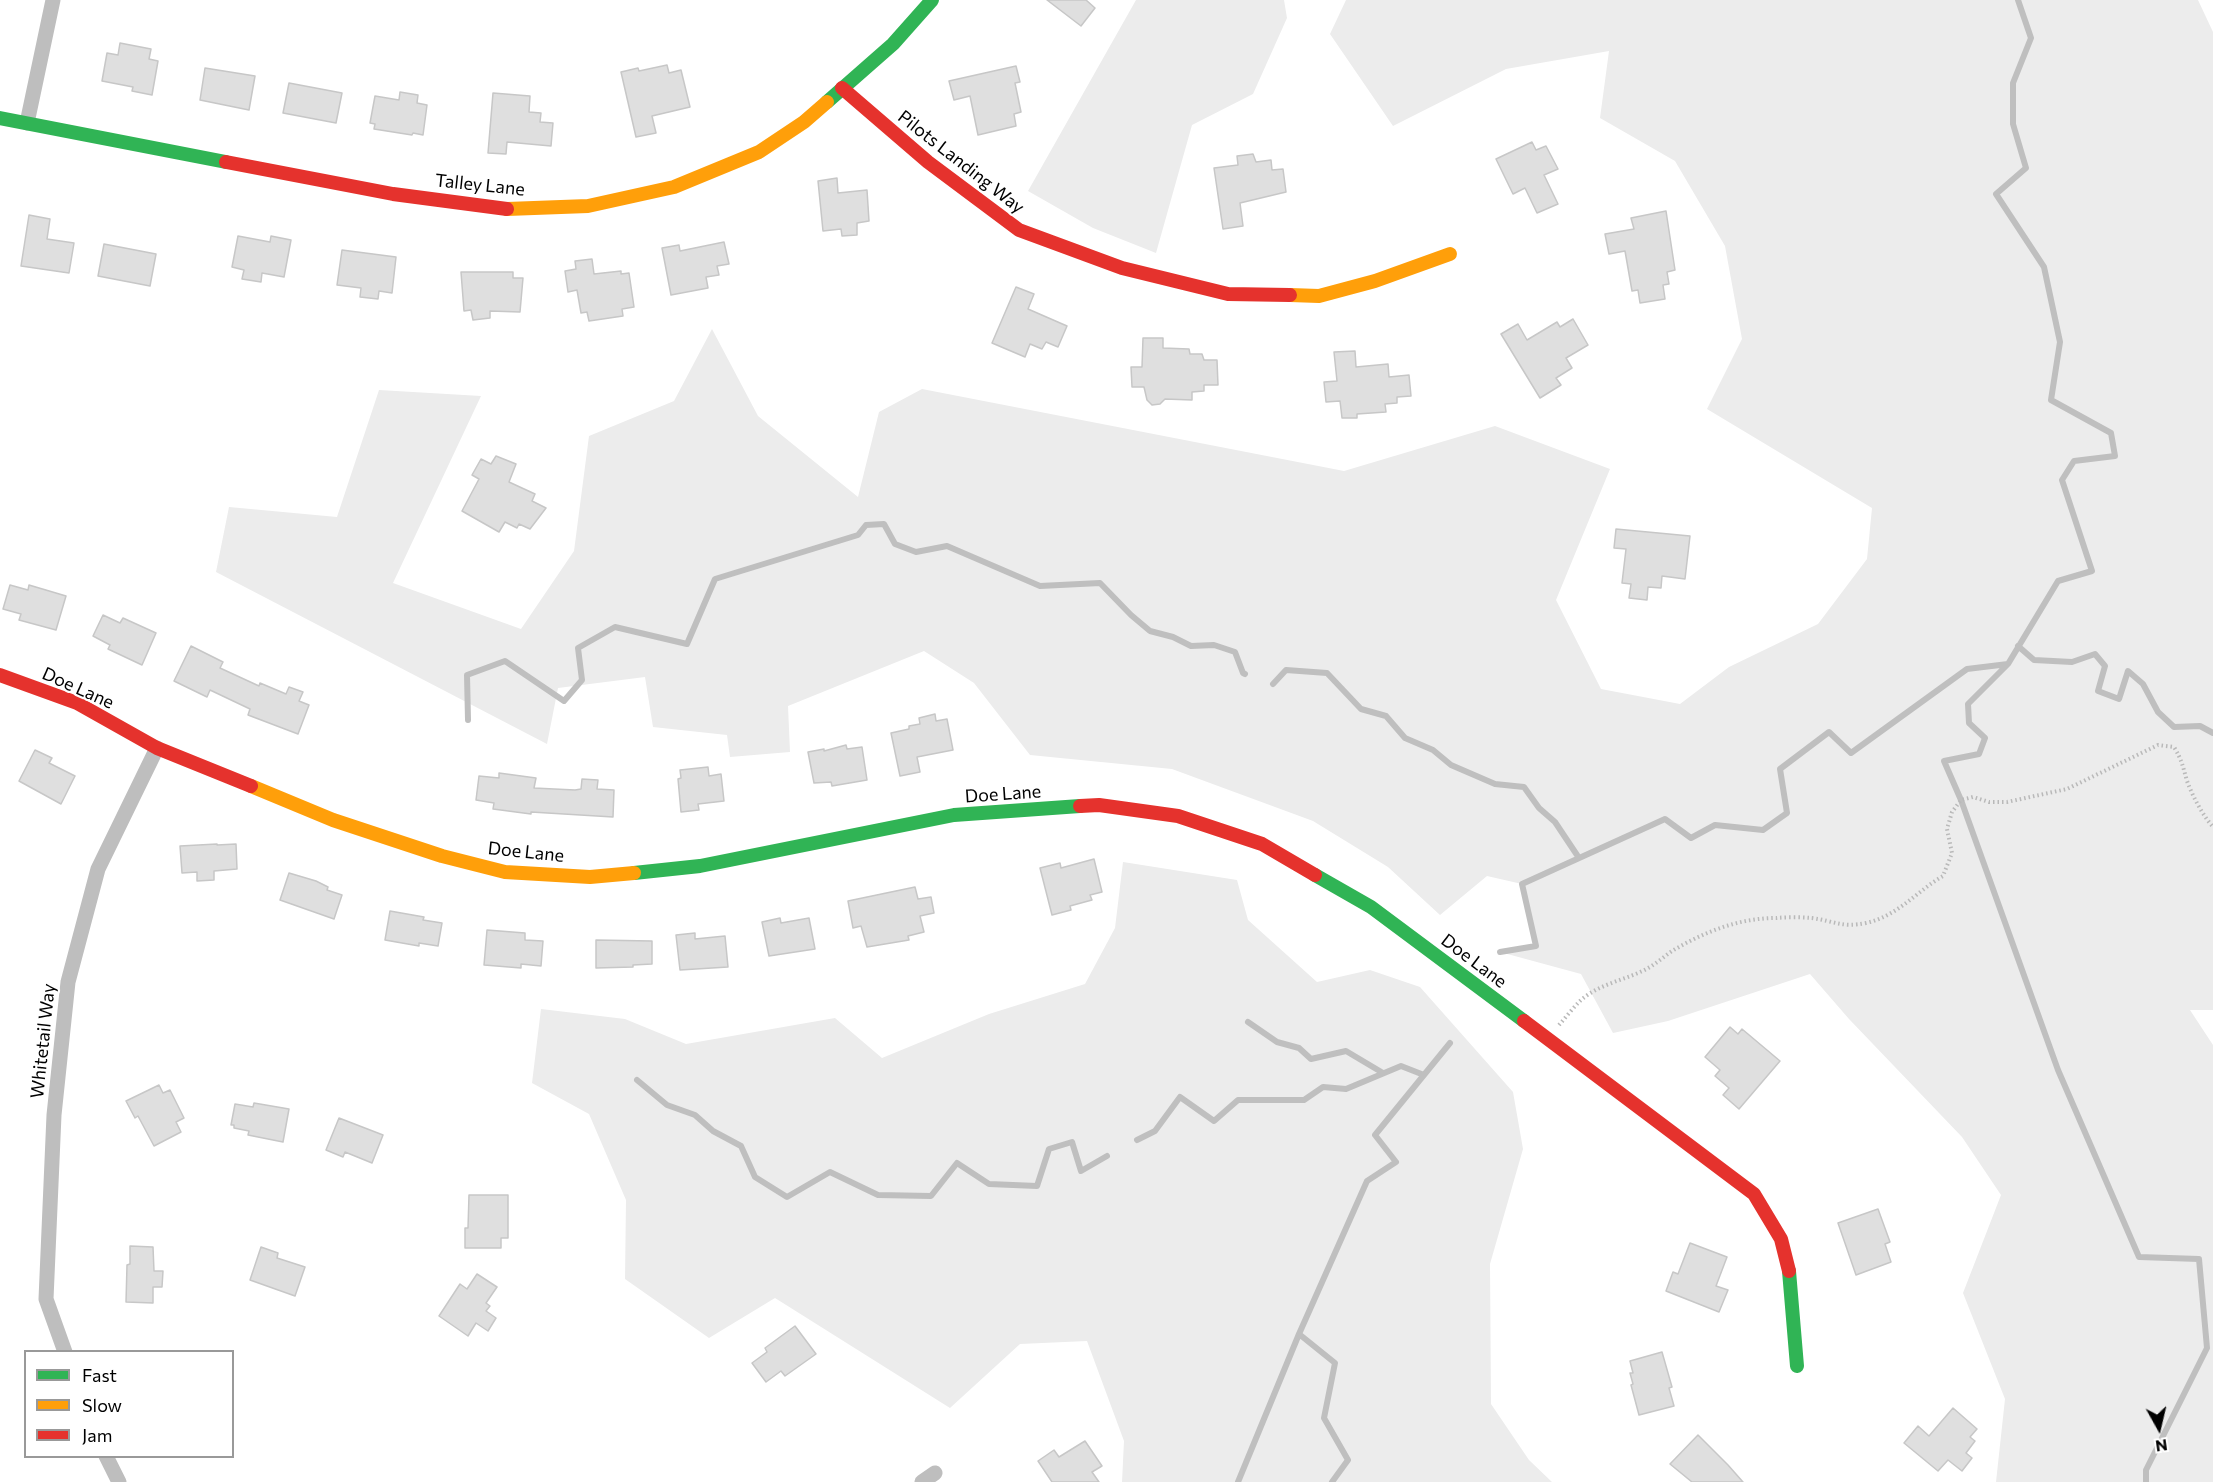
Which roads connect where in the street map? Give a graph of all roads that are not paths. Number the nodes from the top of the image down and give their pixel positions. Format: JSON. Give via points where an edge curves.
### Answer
{"nodes":[{"id":1,"x":53,"y":0,"type":"edge"},
{"id":2,"x":932,"y":0,"type":"edge"},
{"id":3,"x":842,"y":88,"type":"junction"},
{"id":4,"x":0,"y":118,"type":"edge"},
{"id":5,"x":27,"y":123,"type":"junction"},
{"id":6,"x":1449,"y":254,"type":"dead end"},
{"id":7,"x":0,"y":675,"type":"edge"},
{"id":8,"x":157,"y":748,"type":"junction"},
{"id":9,"x":63,"y":1350,"type":"edge"},
{"id":10,"x":1797,"y":1366,"type":"dead end"},
{"id":11,"x":107,"y":1458,"type":"edge"},
{"id":12,"x":935,"y":1473,"type":"dead end"},
{"id":13,"x":119,"y":1482,"type":"edge"},
{"id":14,"x":922,"y":1482,"type":"edge"}],
"edges":[{"from":1,"to":5,"type":"street"},
{"from":2,"to":3,"type":"street","name":"Talley Lane","via":[[892,44]]},
{"from":3,"to":5,"type":"street","name":"Talley Lane","via":[[804,122],[759,152],[674,187],[588,206],[514,210],[393,194]]},
{"from":3,"to":6,"type":"street","name":"Pilots Landing Way","via":[[928,162],[1019,230],[1122,268],[1228,294],[1319,296]]},
{"from":4,"to":5,"type":"street","name":"Talley Lane"},
{"from":7,"to":8,"type":"street","name":"Doe Lane","via":[[77,703]]},
{"from":8,"to":9,"type":"street","name":"Whitetail Way","via":[[98,869],[68,982],[54,1115],[46,1299]]},
{"from":8,"to":10,"type":"street","name":"Doe Lane","via":[[333,820],[505,872],[591,877],[700,866],[954,815],[1100,805],[1178,816],[1262,844],[1371,907],[1754,1194],[1781,1239],[1789,1268]]},
{"from":11,"to":13,"type":"street"},
{"from":12,"to":14,"type":"street"}]}
